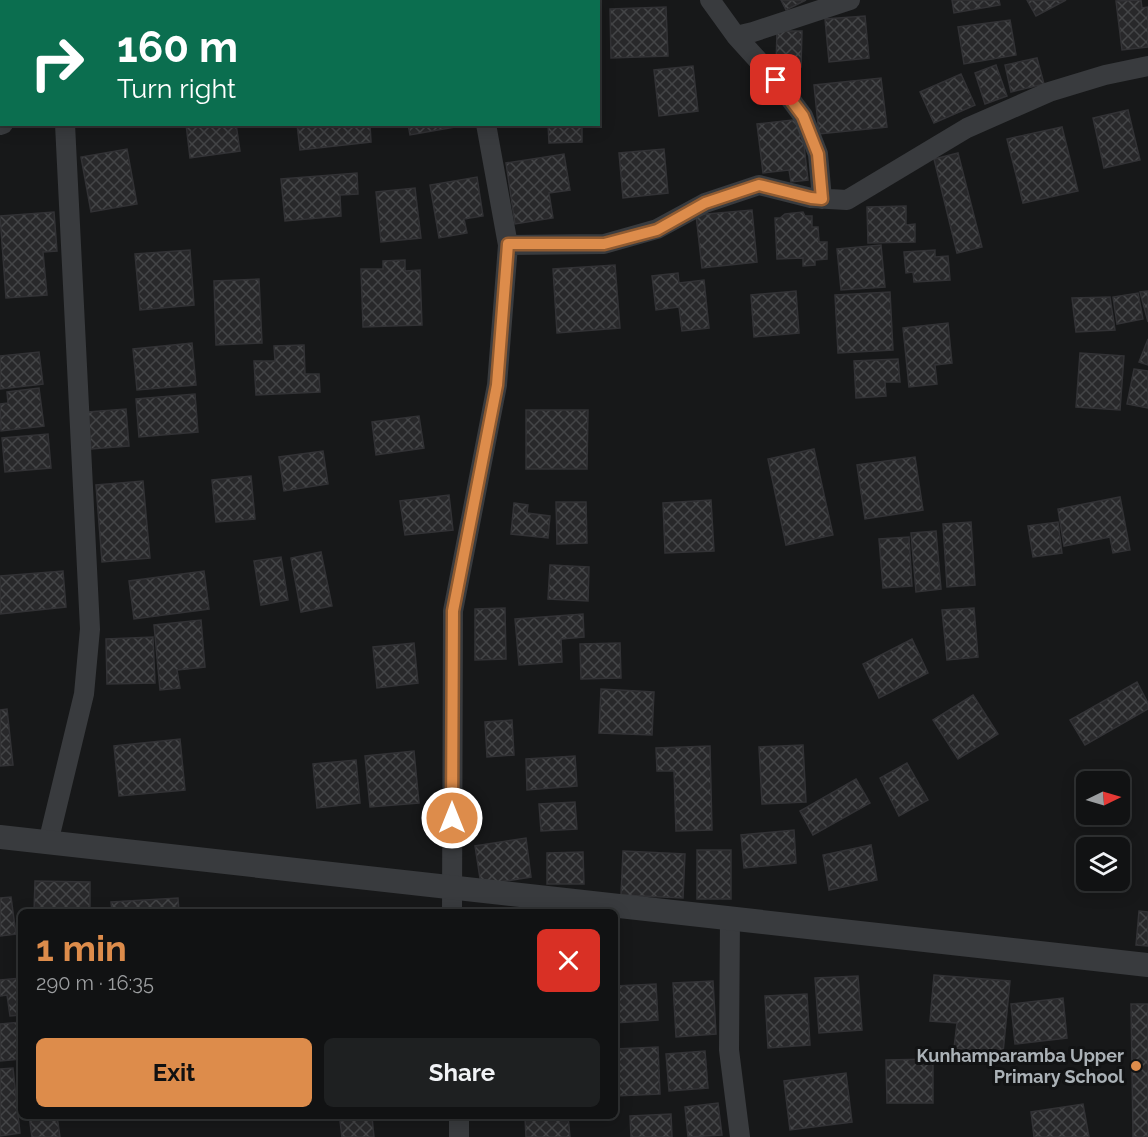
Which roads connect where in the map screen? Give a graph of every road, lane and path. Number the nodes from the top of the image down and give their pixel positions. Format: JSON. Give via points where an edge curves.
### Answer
{"nodes":[{"id":1,"x":710,"y":0,"type":"edge"},
{"id":2,"x":850,"y":0,"type":"edge"},
{"id":3,"x":736,"y":36,"type":"junction"},
{"id":4,"x":1148,"y":66,"type":"edge"},
{"id":5,"x":65,"y":126,"type":"edge"},
{"id":6,"x":486,"y":126,"type":"edge"},
{"id":7,"x":822,"y":199,"type":"junction"},
{"id":8,"x":508,"y":244,"type":"junction"},
{"id":9,"x":0,"y":837,"type":"edge"},
{"id":10,"x":48,"y":843,"type":"junction"},
{"id":11,"x":452,"y":888,"type":"junction"},
{"id":12,"x":452,"y":909,"type":"edge"},
{"id":13,"x":730,"y":918,"type":"junction"},
{"id":14,"x":1148,"y":966,"type":"edge"},
{"id":15,"x":459,"y":1119,"type":"edge"},
{"id":16,"x":459,"y":1137,"type":"edge"},
{"id":17,"x":740,"y":1137,"type":"edge"}],
"edges":[{"from":1,"to":3,"type":"street"},
{"from":2,"to":3,"type":"street"},
{"from":3,"to":7,"type":"street","via":[[803,116],[818,154]]},
{"from":4,"to":7,"type":"street","via":[[1049,92],[967,128],[847,200]]},
{"from":5,"to":10,"type":"street","via":[[90,629],[84,694]]},
{"from":6,"to":8,"type":"street"},
{"from":7,"to":8,"type":"street","via":[[759,185],[705,203],[657,230],[604,244]]},
{"from":8,"to":11,"type":"street","via":[[497,385],[453,611]]},
{"from":9,"to":10,"type":"street"},
{"from":10,"to":11,"type":"street"},
{"from":11,"to":12,"type":"street"},
{"from":11,"to":13,"type":"street"},
{"from":13,"to":14,"type":"street"},
{"from":13,"to":17,"type":"street","via":[[729,1050]]},
{"from":15,"to":16,"type":"street"}]}
